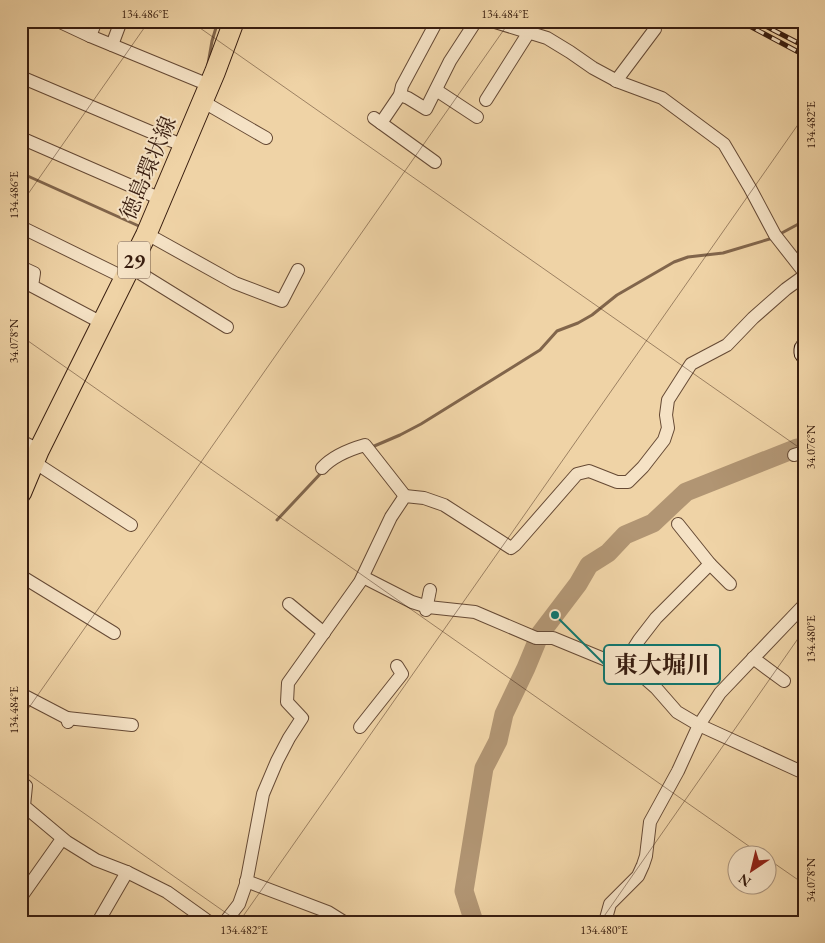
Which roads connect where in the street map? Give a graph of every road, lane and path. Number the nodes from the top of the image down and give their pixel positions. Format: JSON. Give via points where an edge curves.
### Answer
{"nodes":[{"id":1,"x":58,"y":21,"type":"edge"},
{"id":2,"x":96,"y":21,"type":"edge"},
{"id":3,"x":121,"y":21,"type":"edge"},
{"id":4,"x":234,"y":21,"type":"edge"},
{"id":5,"x":437,"y":21,"type":"edge"},
{"id":6,"x":476,"y":21,"type":"edge"},
{"id":7,"x":492,"y":21,"type":"edge"},
{"id":8,"x":536,"y":21,"type":"edge"},
{"id":9,"x":654,"y":29,"type":"dead end"},
{"id":10,"x":530,"y":33,"type":"junction"},
{"id":11,"x":90,"y":36,"type":"junction"},
{"id":12,"x":112,"y":45,"type":"junction"},
{"id":13,"x":21,"y":77,"type":"edge"},
{"id":14,"x":616,"y":81,"type":"junction"},
{"id":15,"x":204,"y":88,"type":"junction"},
{"id":16,"x":436,"y":90,"type":"junction"},
{"id":17,"x":400,"y":95,"type":"junction"},
{"id":18,"x":486,"y":100,"type":"dead end"},
{"id":19,"x":477,"y":117,"type":"dead end"},
{"id":20,"x":21,"y":138,"type":"edge"},
{"id":21,"x":266,"y":138,"type":"dead end"},
{"id":22,"x":178,"y":144,"type":"junction"},
{"id":23,"x":431,"y":155,"type":"dead end"},
{"id":24,"x":155,"y":196,"type":"junction"},
{"id":25,"x":21,"y":227,"type":"edge"},
{"id":26,"x":146,"y":236,"type":"junction"},
{"id":27,"x":21,"y":267,"type":"edge"},
{"id":28,"x":298,"y":270,"type":"dead end"},
{"id":29,"x":128,"y":272,"type":"junction"},
{"id":30,"x":804,"y":274,"type":"edge"},
{"id":31,"x":102,"y":323,"type":"junction"},
{"id":32,"x":228,"y":326,"type":"dead end"},
{"id":33,"x":31,"y":451,"type":"edge"},
{"id":34,"x":322,"y":468,"type":"dead end"},
{"id":35,"x":21,"y":493,"type":"edge"},
{"id":36,"x":405,"y":496,"type":"junction"},
{"id":37,"x":678,"y":524,"type":"dead end"},
{"id":38,"x":131,"y":526,"type":"dead end"},
{"id":39,"x":710,"y":564,"type":"junction"},
{"id":40,"x":21,"y":576,"type":"edge"},
{"id":41,"x":363,"y":577,"type":"junction"},
{"id":42,"x":730,"y":584,"type":"dead end"},
{"id":43,"x":430,"y":590,"type":"dead end"},
{"id":44,"x":289,"y":604,"type":"dead end"},
{"id":45,"x":804,"y":605,"type":"edge"},
{"id":46,"x":427,"y":608,"type":"junction"},
{"id":47,"x":114,"y":633,"type":"dead end"},
{"id":48,"x":324,"y":633,"type":"junction"},
{"id":49,"x":753,"y":658,"type":"junction"},
{"id":50,"x":397,"y":666,"type":"dead end"},
{"id":51,"x":632,"y":667,"type":"junction"},
{"id":52,"x":784,"y":681,"type":"dead end"},
{"id":53,"x":21,"y":694,"type":"edge"},
{"id":54,"x":132,"y":725,"type":"dead end"},
{"id":55,"x":699,"y":725,"type":"junction"},
{"id":56,"x":360,"y":727,"type":"dead end"},
{"id":57,"x":804,"y":773,"type":"edge"},
{"id":58,"x":24,"y":784,"type":"edge"},
{"id":59,"x":62,"y":839,"type":"junction"},
{"id":60,"x":127,"y":872,"type":"junction"},
{"id":61,"x":246,"y":884,"type":"junction"},
{"id":62,"x":21,"y":897,"type":"edge"},
{"id":63,"x":98,"y":922,"type":"edge"},
{"id":64,"x":209,"y":922,"type":"edge"},
{"id":65,"x":225,"y":922,"type":"edge"},
{"id":66,"x":344,"y":922,"type":"edge"},
{"id":67,"x":605,"y":922,"type":"edge"}],
"edges":[{"from":1,"to":11,"type":"street"},
{"from":2,"to":11,"type":"street"},
{"from":3,"to":12,"type":"street"},
{"from":4,"to":15,"type":"main road","name":"徳島環状線","number":"29"},
{"from":5,"to":17,"type":"street"},
{"from":6,"to":16,"type":"street"},
{"from":7,"to":10,"type":"street"},
{"from":8,"to":10,"type":"street"},
{"from":9,"to":14,"type":"street"},
{"from":10,"to":14,"type":"street","via":[[547,38]]},
{"from":10,"to":18,"type":"street"},
{"from":11,"to":12,"type":"street"},
{"from":12,"to":15,"type":"street"},
{"from":13,"to":22,"type":"street"},
{"from":14,"to":30,"type":"street","via":[[662,98],[724,144],[776,236]]},
{"from":15,"to":21,"type":"street"},
{"from":15,"to":22,"type":"main road","name":"徳島環状線","number":"29"},
{"from":16,"to":17,"type":"street","via":[[426,109]]},
{"from":16,"to":19,"type":"street"},
{"from":17,"to":23,"type":"street","via":[[377,121]]},
{"from":20,"to":24,"type":"street"},
{"from":22,"to":24,"type":"main road","name":"徳島環状線","number":"29"},
{"from":24,"to":26,"type":"main road","name":"徳島環状線","number":"29"},
{"from":25,"to":29,"type":"street"},
{"from":26,"to":28,"type":"street","via":[[235,283],[282,301]]},
{"from":26,"to":29,"type":"main road","name":"徳島環状線","number":"29"},
{"from":27,"to":31,"type":"street","via":[[34,273],[32,286]]},
{"from":29,"to":31,"type":"main road","name":"徳島環状線","number":"29"},
{"from":29,"to":32,"type":"street"},
{"from":30,"to":36,"type":"street","via":[[752,318],[727,345],[691,364],[668,400],[668,428],[664,440],[628,482],[617,482],[589,471],[577,474],[516,546],[511,548],[444,505]]},
{"from":31,"to":33,"type":"main road","name":"徳島環状線","number":"29"},
{"from":33,"to":35,"type":"main road","name":"徳島環状線","number":"29"},
{"from":33,"to":38,"type":"street"},
{"from":34,"to":36,"type":"street","via":[[354,448],[365,445]]},
{"from":36,"to":41,"type":"street","via":[[391,517]]},
{"from":37,"to":39,"type":"street"},
{"from":39,"to":42,"type":"street"},
{"from":39,"to":51,"type":"street","via":[[656,618],[639,640],[632,651]]},
{"from":40,"to":47,"type":"street"},
{"from":41,"to":46,"type":"street","via":[[384,586],[397,597]]},
{"from":41,"to":48,"type":"street","via":[[341,614]]},
{"from":43,"to":46,"type":"street"},
{"from":44,"to":48,"type":"street"},
{"from":45,"to":49,"type":"street"},
{"from":46,"to":51,"type":"street","via":[[475,612],[538,638],[553,638],[621,666]]},
{"from":48,"to":61,"type":"street","via":[[288,683],[287,702],[302,718],[281,753],[263,794]]},
{"from":49,"to":52,"type":"street"},
{"from":49,"to":55,"type":"street","via":[[720,693]]},
{"from":50,"to":56,"type":"street","via":[[402,674]]},
{"from":51,"to":55,"type":"street","via":[[677,712]]},
{"from":53,"to":54,"type":"street","via":[[68,720]]},
{"from":55,"to":57,"type":"street"},
{"from":55,"to":67,"type":"street","via":[[650,822],[646,856],[638,876],[610,904]]},
{"from":58,"to":59,"type":"street","via":[[24,806]]},
{"from":59,"to":60,"type":"street","via":[[96,860]]},
{"from":59,"to":62,"type":"street"},
{"from":60,"to":63,"type":"street"},
{"from":60,"to":64,"type":"street","via":[[167,892]]},
{"from":61,"to":65,"type":"street","via":[[239,904]]},
{"from":61,"to":66,"type":"street","via":[[328,912]]}]}
